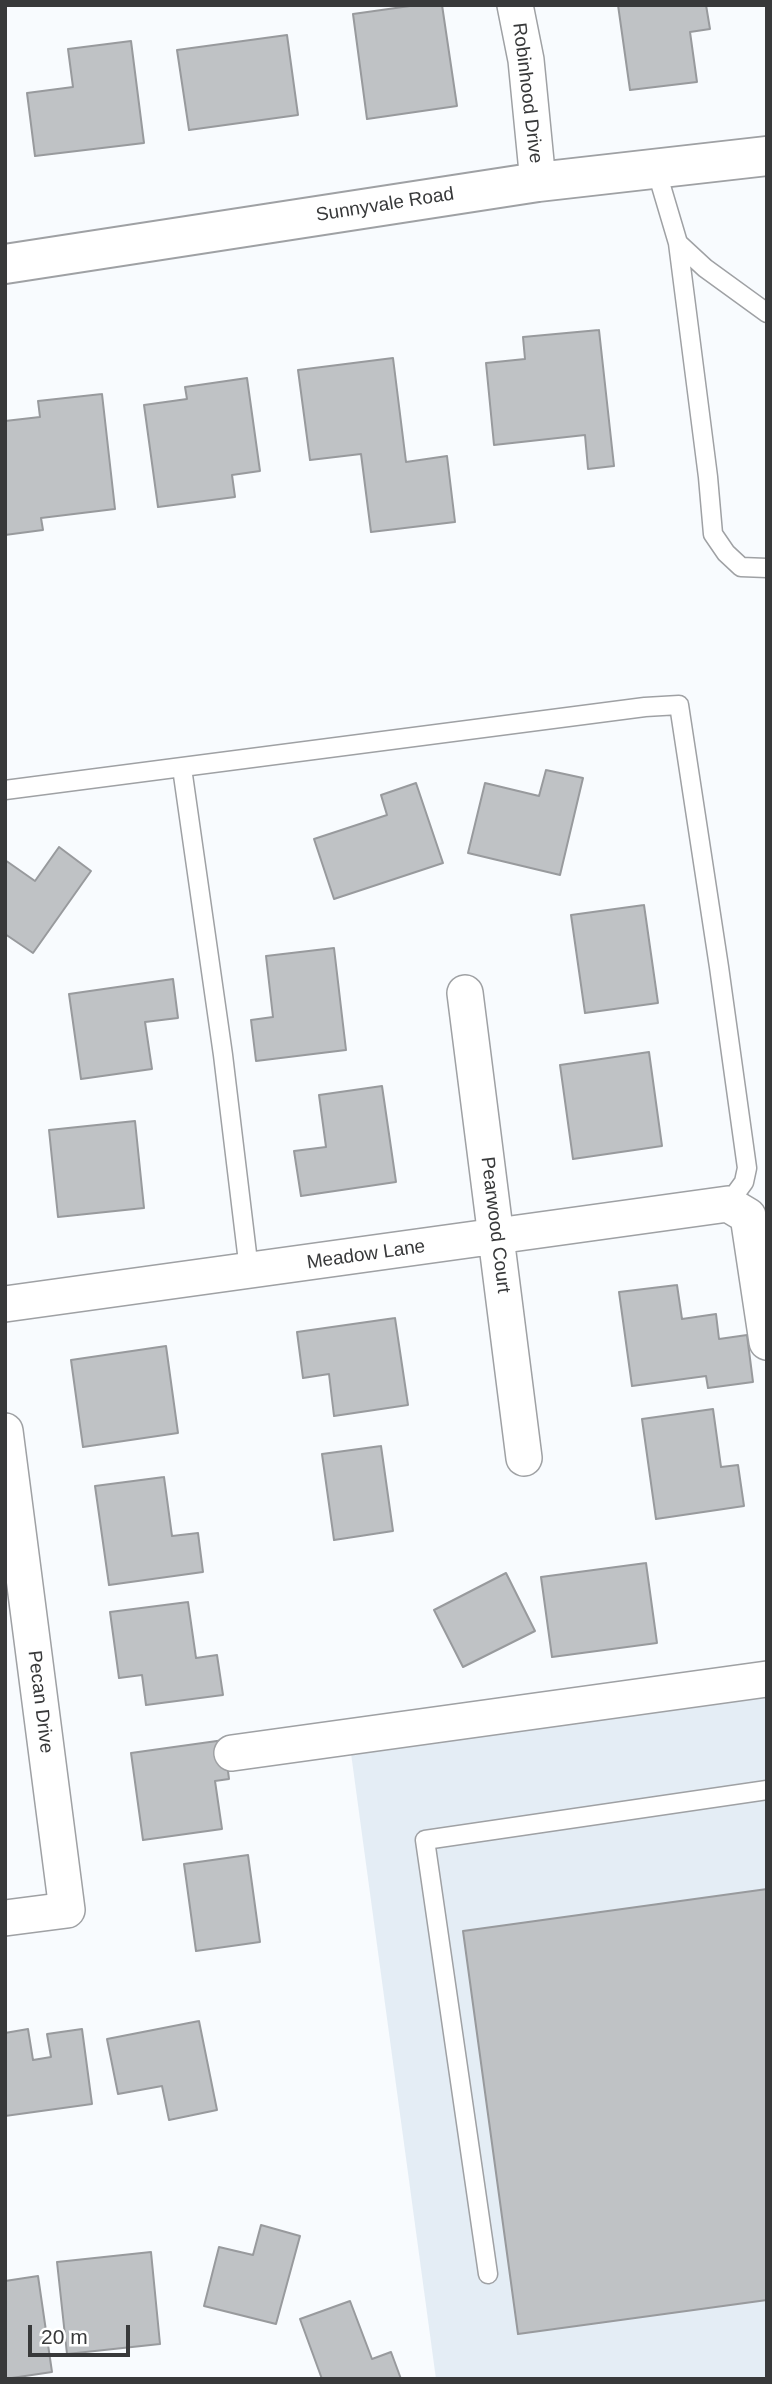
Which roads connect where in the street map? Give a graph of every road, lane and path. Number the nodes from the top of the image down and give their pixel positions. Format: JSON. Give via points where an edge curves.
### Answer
{"nodes":[{"id":1,"x":515,"y":5,"type":"edge"},
{"id":2,"x":767,"y":156,"type":"edge"},
{"id":3,"x":656,"y":169,"type":"junction"},
{"id":4,"x":538,"y":182,"type":"junction"},
{"id":5,"x":678,"y":243,"type":"junction"},
{"id":6,"x":5,"y":264,"type":"edge"},
{"id":7,"x":767,"y":313,"type":"edge"},
{"id":8,"x":767,"y":568,"type":"edge"},
{"id":9,"x":182,"y":768,"type":"junction"},
{"id":10,"x":5,"y":790,"type":"edge"},
{"id":11,"x":465,"y":993,"type":"dead end"},
{"id":12,"x":728,"y":1204,"type":"junction"},
{"id":13,"x":496,"y":1237,"type":"junction"},
{"id":14,"x":249,"y":1270,"type":"junction"},
{"id":15,"x":5,"y":1304,"type":"edge"},
{"id":16,"x":767,"y":1342,"type":"edge"},
{"id":17,"x":5,"y":1431,"type":"edge"},
{"id":18,"x":524,"y":1458,"type":"dead end"},
{"id":19,"x":767,"y":1679,"type":"edge"},
{"id":20,"x":232,"y":1753,"type":"dead end"},
{"id":21,"x":767,"y":1790,"type":"edge"},
{"id":22,"x":5,"y":1918,"type":"edge"},
{"id":23,"x":488,"y":2274,"type":"dead end"}],
"edges":[{"from":1,"to":4,"type":"street","name":"Robinhood Drive","via":[[526,60]]},
{"from":2,"to":3,"type":"street","name":"Sunnyvale Road"},
{"from":3,"to":4,"type":"street","name":"Sunnyvale Road"},
{"from":3,"to":5,"type":"lane"},
{"from":4,"to":6,"type":"street","name":"Sunnyvale Road"},
{"from":5,"to":7,"type":"lane"},
{"from":5,"to":8,"type":"lane","via":[[713,534],[741,567]]},
{"from":9,"to":10,"type":"lane"},
{"from":9,"to":12,"type":"lane","via":[[679,705],[747,1168],[744,1182]]},
{"from":9,"to":14,"type":"lane"},
{"from":11,"to":13,"type":"street","name":"Pearwood Court"},
{"from":12,"to":13,"type":"street","name":"Meadow Lane"},
{"from":12,"to":16,"type":"street","via":[[748,1216]]},
{"from":13,"to":14,"type":"street","name":"Meadow Lane"},
{"from":13,"to":18,"type":"street","name":"Pearwood Court"},
{"from":14,"to":15,"type":"street","name":"Meadow Lane"},
{"from":17,"to":22,"type":"street","name":"Pecan Drive","via":[[67,1910]]},
{"from":19,"to":20,"type":"street"},
{"from":21,"to":23,"type":"lane","via":[[425,1840]]}]}
